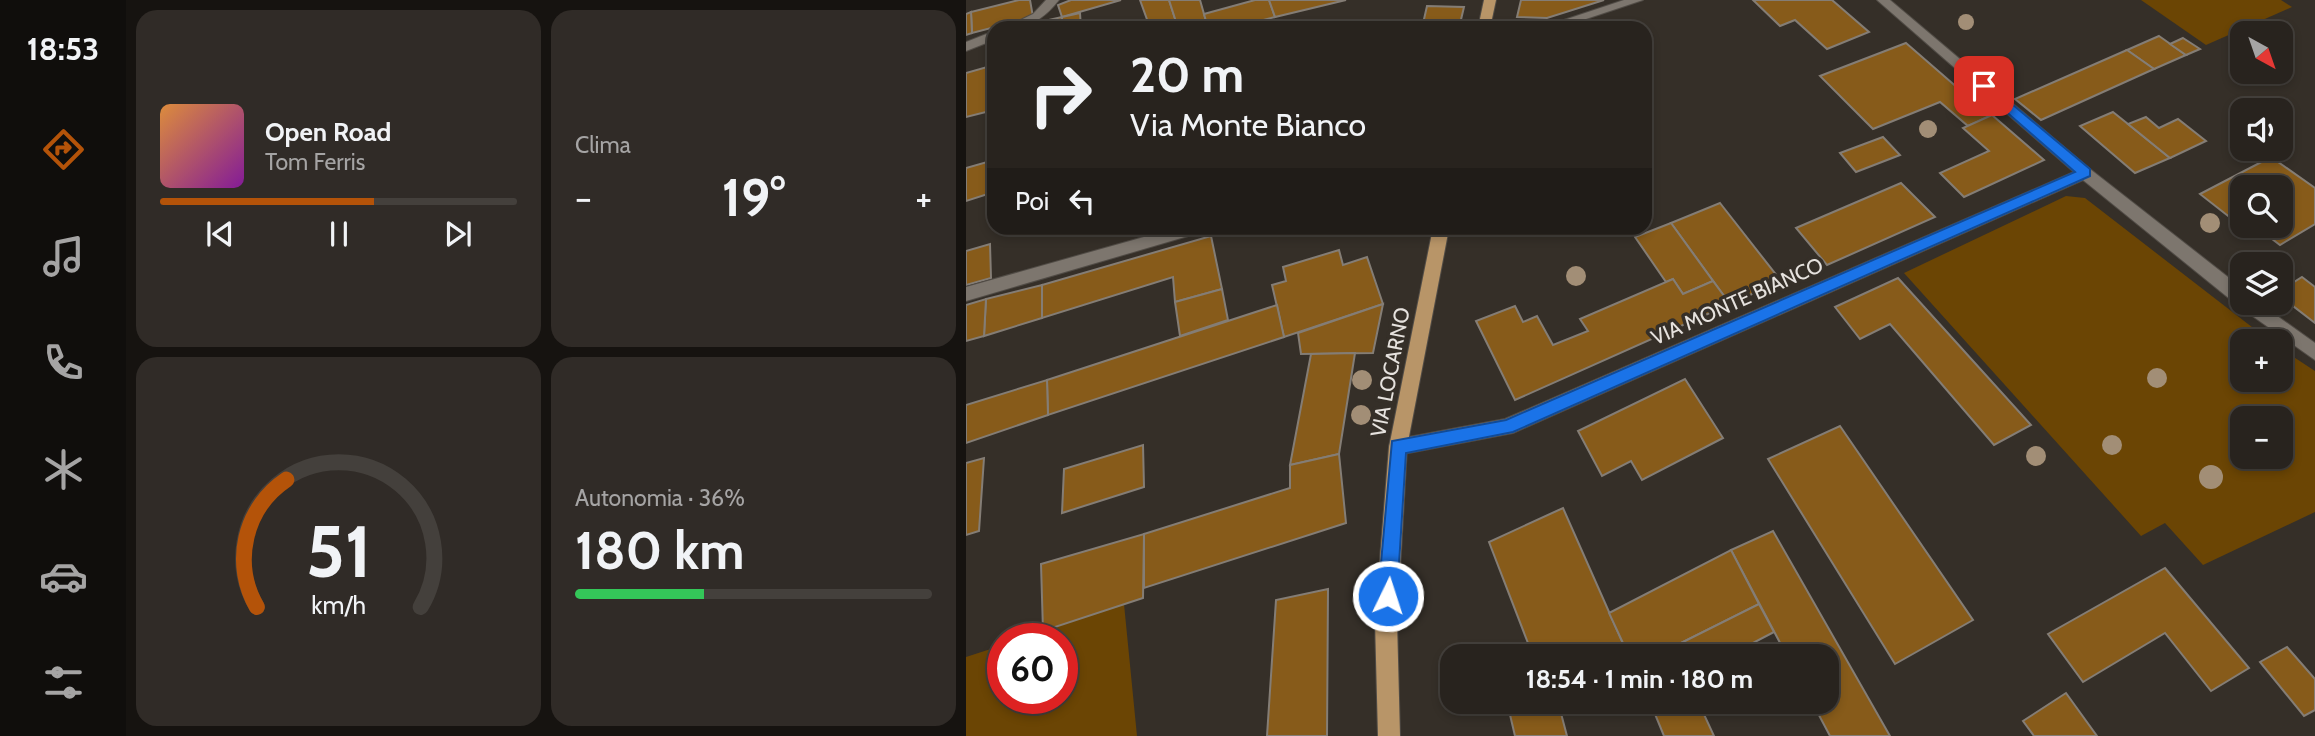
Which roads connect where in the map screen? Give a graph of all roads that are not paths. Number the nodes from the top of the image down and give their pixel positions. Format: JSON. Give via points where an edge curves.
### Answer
{"nodes":[{"id":1,"x":1053,"y":0,"type":"edge"},
{"id":2,"x":1490,"y":0,"type":"edge"},
{"id":3,"x":1637,"y":0,"type":"edge"},
{"id":4,"x":1883,"y":0,"type":"edge"},
{"id":5,"x":1027,"y":21,"type":"edge"},
{"id":6,"x":1486,"y":21,"type":"edge"},
{"id":7,"x":1569,"y":21,"type":"edge"},
{"id":8,"x":987,"y":38,"type":"edge"},
{"id":9,"x":966,"y":47,"type":"edge"},
{"id":10,"x":2085,"y":173,"type":"junction"},
{"id":11,"x":1171,"y":235,"type":"edge"},
{"id":12,"x":1440,"y":235,"type":"edge"},
{"id":13,"x":2230,"y":289,"type":"edge"},
{"id":14,"x":966,"y":294,"type":"edge"},
{"id":15,"x":2263,"y":315,"type":"edge"},
{"id":16,"x":2315,"y":353,"type":"edge"},
{"id":17,"x":1398,"y":447,"type":"junction"},
{"id":18,"x":1388,"y":736,"type":"edge"}],
"edges":[{"from":1,"to":5,"type":"street"},
{"from":2,"to":6,"type":"main road"},
{"from":3,"to":7,"type":"street"},
{"from":4,"to":10,"type":"street"},
{"from":8,"to":9,"type":"street"},
{"from":10,"to":13,"type":"street"},
{"from":10,"to":17,"type":"street","name":"VIA MONTE BIANCO","via":[[1507,427]]},
{"from":11,"to":14,"type":"street"},
{"from":12,"to":17,"type":"main road","name":"VIA LOCARNO"},
{"from":15,"to":16,"type":"street"},
{"from":17,"to":18,"type":"main road","name":"VIA LOCARNO","via":[[1386,621]]}]}
